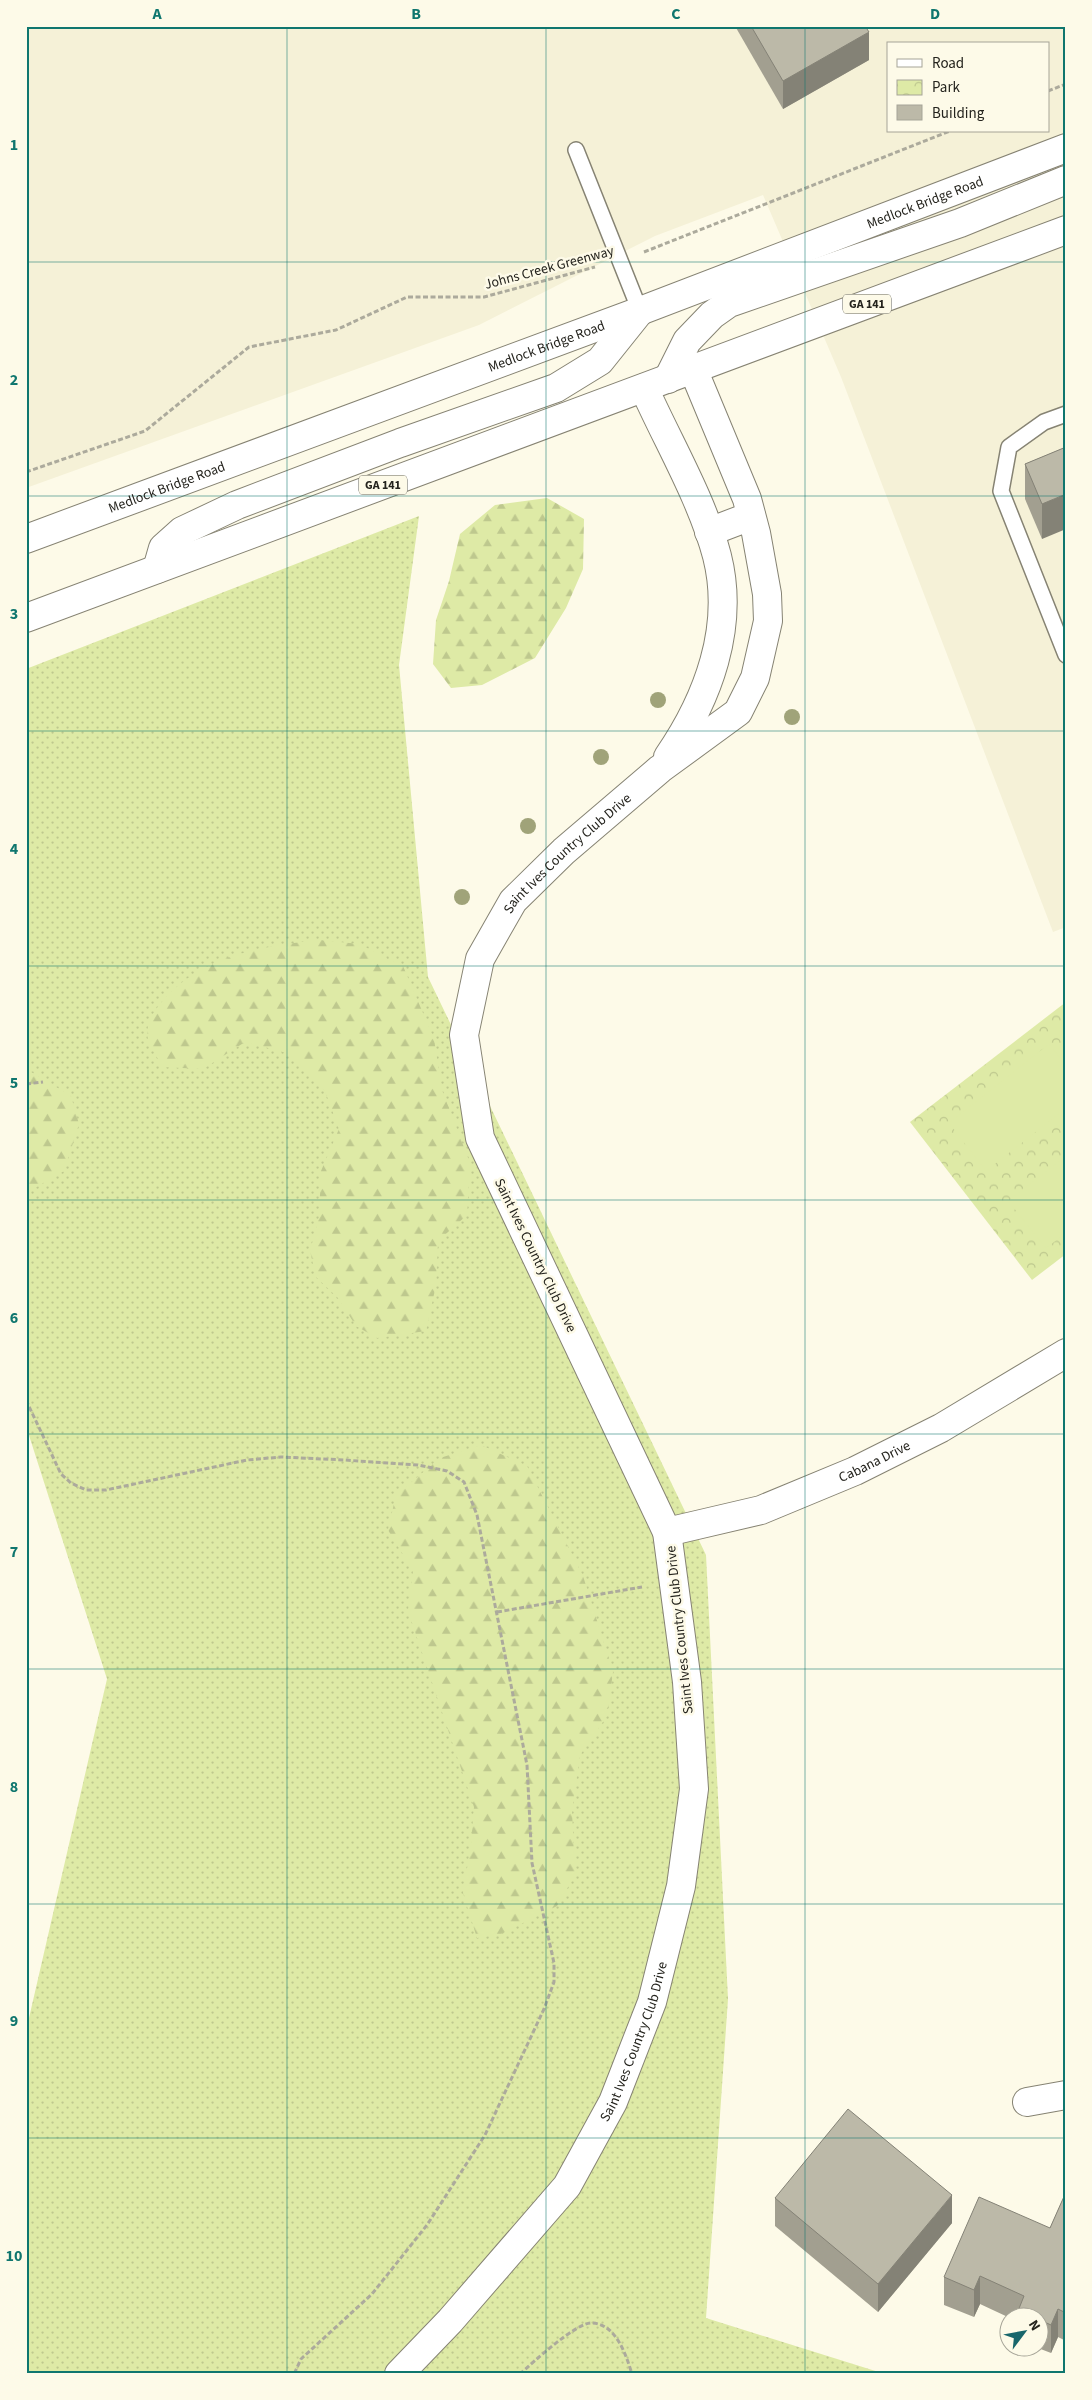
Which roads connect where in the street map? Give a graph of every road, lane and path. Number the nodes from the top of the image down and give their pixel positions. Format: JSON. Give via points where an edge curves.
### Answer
{"nodes":[{"id":1,"x":1066,"y":84,"type":"edge"},
{"id":2,"x":1050,"y":90,"type":"edge"},
{"id":3,"x":948,"y":132,"type":"edge"},
{"id":4,"x":1066,"y":148,"type":"edge"},
{"id":5,"x":576,"y":150,"type":"dead end"},
{"id":6,"x":1066,"y":180,"type":"edge"},
{"id":7,"x":1066,"y":230,"type":"edge"},
{"id":8,"x":620,"y":260,"type":"junction"},
{"id":9,"x":640,"y":311,"type":"junction"},
{"id":10,"x":693,"y":370,"type":"junction"},
{"id":11,"x":656,"y":384,"type":"junction"},
{"id":12,"x":1066,"y":414,"type":"edge"},
{"id":13,"x":26,"y":472,"type":"edge"},
{"id":14,"x":752,"y":516,"type":"junction"},
{"id":15,"x":709,"y":532,"type":"junction"},
{"id":16,"x":26,"y":539,"type":"edge"},
{"id":17,"x":158,"y":569,"type":"junction"},
{"id":18,"x":26,"y":618,"type":"edge"},
{"id":19,"x":1066,"y":656,"type":"edge"},
{"id":20,"x":660,"y":769,"type":"junction"},
{"id":21,"x":43,"y":1082,"type":"dead end"},
{"id":22,"x":26,"y":1084,"type":"edge"},
{"id":23,"x":1066,"y":1353,"type":"edge"},
{"id":24,"x":26,"y":1400,"type":"edge"},
{"id":25,"x":667,"y":1532,"type":"junction"},
{"id":26,"x":675,"y":1581,"type":"junction"},
{"id":27,"x":497,"y":1612,"type":"junction"},
{"id":28,"x":1066,"y":2095,"type":"edge"},
{"id":29,"x":1027,"y":2102,"type":"dead end"},
{"id":30,"x":294,"y":2374,"type":"edge"},
{"id":31,"x":399,"y":2374,"type":"edge"},
{"id":32,"x":520,"y":2374,"type":"edge"},
{"id":33,"x":632,"y":2374,"type":"edge"}],
"edges":[{"from":1,"to":2,"type":"path"},
{"from":3,"to":8,"type":"path","name":"Johns Creek Greenway"},
{"from":4,"to":9,"type":"main road","name":"Medlock Bridge Road"},
{"from":5,"to":8,"type":"lane"},
{"from":6,"to":11,"type":"main road","via":[[960,222],[729,303],[712,315],[687,341]]},
{"from":7,"to":10,"type":"main road","number":"GA 141"},
{"from":8,"to":9,"type":"lane"},
{"from":8,"to":13,"type":"path","name":"Johns Creek Greenway","via":[[484,297],[408,297],[336,330],[249,347],[144,431]]},
{"from":9,"to":16,"type":"main road","name":"Medlock Bridge Road"},
{"from":9,"to":17,"type":"main road","via":[[600,361],[556,388],[237,504],[182,531],[163,548]]},
{"from":10,"to":11,"type":"main road","number":"GA 141"},
{"from":10,"to":14,"type":"main road","name":"Saint Ives Country Club Drive"},
{"from":11,"to":15,"type":"main road","name":"Saint Ives Country Club Drive"},
{"from":11,"to":17,"type":"main road","number":"GA 141"},
{"from":12,"to":19,"type":"lane","via":[[1044,422],[1009,447],[1001,491]]},
{"from":14,"to":15,"type":"main road"},
{"from":14,"to":20,"type":"main road","name":"Saint Ives Country Club Drive","via":[[767,594],[768,621],[755,678],[738,712]]},
{"from":15,"to":20,"type":"main road","name":"Saint Ives Country Club Drive","via":[[721,578],[720,648],[683,736]]},
{"from":17,"to":18,"type":"main road","number":"GA 141"},
{"from":20,"to":25,"type":"main road","name":"Saint Ives Country Club Drive","via":[[564,851],[513,901],[480,959],[464,1035],[480,1138]]},
{"from":21,"to":22,"type":"path"},
{"from":23,"to":25,"type":"main road","name":"Cabana Drive","via":[[941,1428],[855,1471],[761,1510]]},
{"from":24,"to":27,"type":"path","via":[[61,1474],[86,1490],[106,1490],[247,1460],[281,1457],[409,1464],[447,1471],[464,1482],[477,1515]]},
{"from":25,"to":26,"type":"main road","name":"Saint Ives Country Club Drive"},
{"from":26,"to":27,"type":"path"},
{"from":26,"to":31,"type":"main road","name":"Saint Ives Country Club Drive","via":[[687,1682],[694,1789],[681,1886],[652,2002],[613,2102],[567,2186],[450,2321]]},
{"from":27,"to":30,"type":"path","via":[[527,1765],[532,1863],[554,1963],[554,1982],[485,2135],[427,2225],[372,2294],[301,2359]]},
{"from":28,"to":29,"type":"main road"},
{"from":32,"to":33,"type":"path","via":[[546,2350],[591,2323],[603,2326],[614,2335],[623,2347]]}]}
